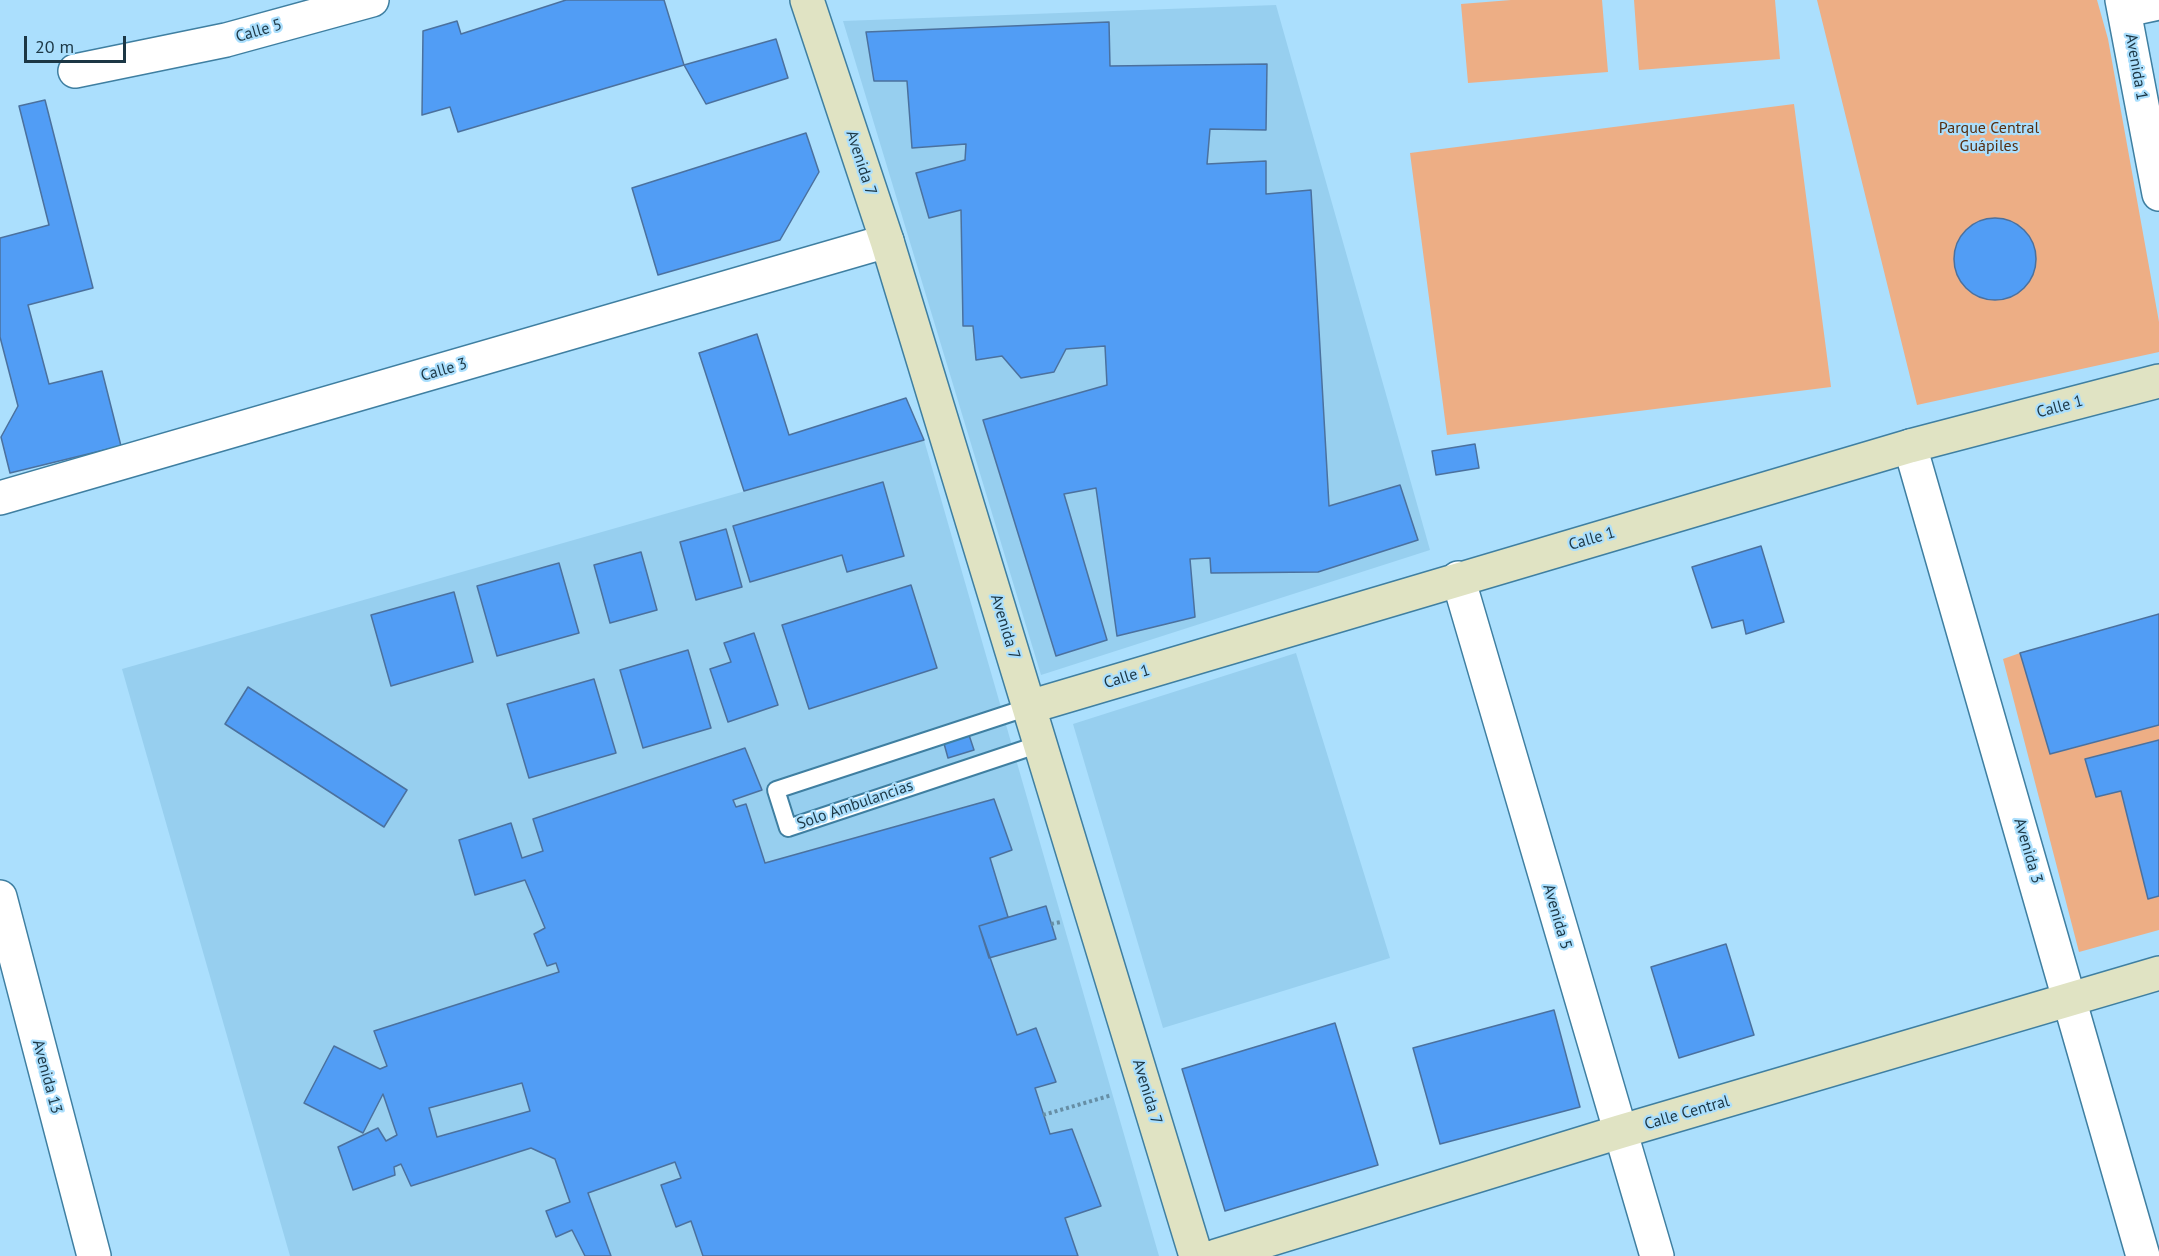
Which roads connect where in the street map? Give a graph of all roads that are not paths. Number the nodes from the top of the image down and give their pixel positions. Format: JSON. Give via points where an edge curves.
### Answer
{"nodes":[{"id":1,"x":372,"y":0,"type":"edge"},
{"id":2,"x":807,"y":0,"type":"edge"},
{"id":3,"x":2159,"y":3,"type":"edge"},
{"id":4,"x":2124,"y":5,"type":"edge"},
{"id":5,"x":2147,"y":64,"type":"edge"},
{"id":6,"x":75,"y":71,"type":"dead end"},
{"id":7,"x":2159,"y":194,"type":"edge"},
{"id":8,"x":887,"y":241,"type":"junction"},
{"id":9,"x":2159,"y":381,"type":"edge"},
{"id":10,"x":1910,"y":446,"type":"junction"},
{"id":11,"x":0,"y":498,"type":"edge"},
{"id":12,"x":1458,"y":578,"type":"junction"},
{"id":13,"x":1029,"y":707,"type":"junction"},
{"id":14,"x":1041,"y":744,"type":"junction"},
{"id":15,"x":0,"y":897,"type":"edge"},
{"id":16,"x":2159,"y":973,"type":"edge"},
{"id":17,"x":2071,"y":1000,"type":"junction"},
{"id":18,"x":1619,"y":1132,"type":"junction"},
{"id":19,"x":94,"y":1256,"type":"edge"},
{"id":20,"x":1196,"y":1256,"type":"edge"},
{"id":21,"x":1216,"y":1256,"type":"edge"},
{"id":22,"x":1657,"y":1256,"type":"edge"},
{"id":23,"x":2143,"y":1256,"type":"edge"}],
"edges":[{"from":1,"to":6,"type":"street","name":"Calle 5","via":[[226,40]]},
{"from":2,"to":8,"type":"main road","name":"Avenida 7"},
{"from":3,"to":4,"type":"street"},
{"from":4,"to":5,"type":"street","name":"Avenida 1"},
{"from":5,"to":7,"type":"street","name":"Avenida 1"},
{"from":8,"to":11,"type":"street","name":"Calle 3"},
{"from":8,"to":13,"type":"main road","name":"Avenida 7"},
{"from":9,"to":10,"type":"main road","name":"Calle 1"},
{"from":10,"to":12,"type":"main road","name":"Calle 1"},
{"from":10,"to":17,"type":"street","name":"Avenida 3"},
{"from":12,"to":13,"type":"main road","name":"Calle 1"},
{"from":12,"to":18,"type":"street","name":"Avenida 5"},
{"from":13,"to":14,"type":"main road","name":"Avenida 7"},
{"from":13,"to":14,"type":"lane","name":"Solo Ambulancias","via":[[776,790],[788,828]]},
{"from":14,"to":20,"type":"main road","name":"Avenida 7"},
{"from":15,"to":19,"type":"street","name":"Avenida 13"},
{"from":16,"to":17,"type":"main road","name":"Calle Central"},
{"from":17,"to":18,"type":"main road","name":"Calle Central"},
{"from":17,"to":23,"type":"street","name":"Avenida 3"},
{"from":18,"to":21,"type":"main road","name":"Calle Central"},
{"from":18,"to":22,"type":"street","name":"Avenida 5"}]}
